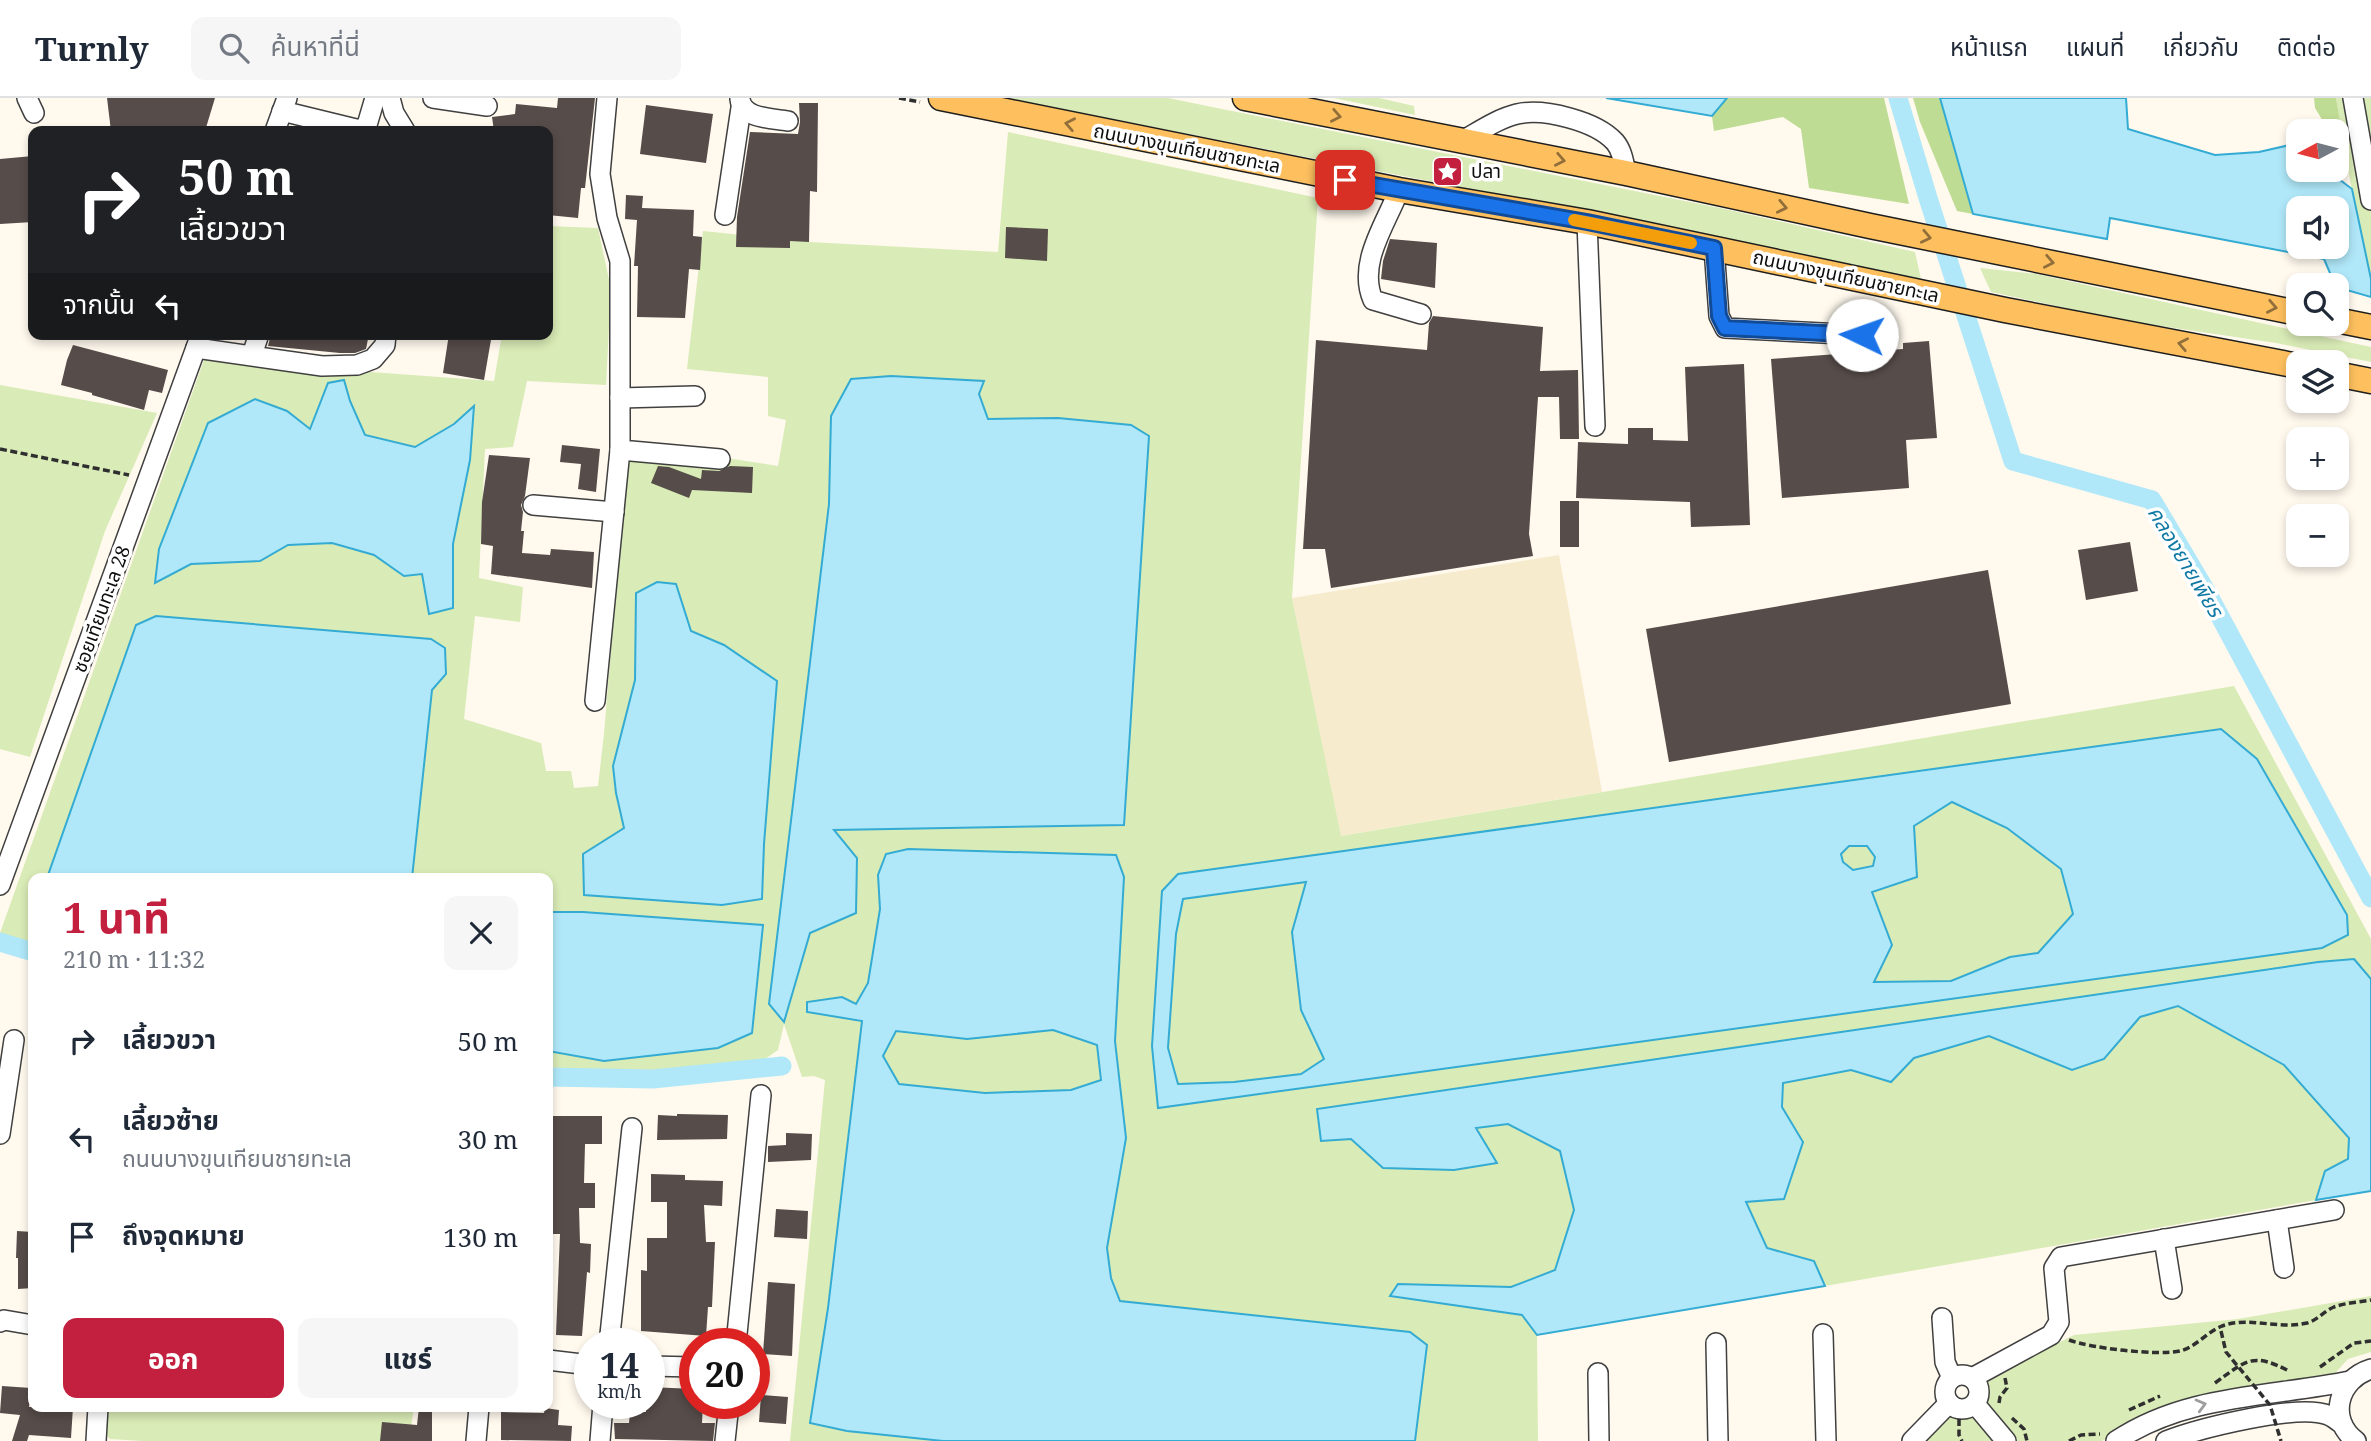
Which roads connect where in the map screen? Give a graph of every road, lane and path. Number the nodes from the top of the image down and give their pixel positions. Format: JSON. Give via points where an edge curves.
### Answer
{"nodes":[{"id":1,"x":375,"y":98,"type":"edge"},
{"id":2,"x":390,"y":98,"type":"edge"},
{"id":3,"x":433,"y":98,"type":"edge"},
{"id":4,"x":607,"y":98,"type":"edge"},
{"id":5,"x":941,"y":98,"type":"edge"},
{"id":6,"x":1245,"y":98,"type":"edge"},
{"id":7,"x":2353,"y":98,"type":"edge"},
{"id":8,"x":741,"y":103,"type":"edge"},
{"id":9,"x":284,"y":104,"type":"edge"},
{"id":10,"x":486,"y":106,"type":"dead end"},
{"id":11,"x":788,"y":121,"type":"dead end"},
{"id":12,"x":277,"y":126,"type":"edge"},
{"id":13,"x":348,"y":126,"type":"edge"},
{"id":14,"x":366,"y":126,"type":"edge"},
{"id":15,"x":402,"y":126,"type":"edge"},
{"id":16,"x":1462,"y":141,"type":"junction"},
{"id":17,"x":1626,"y":173,"type":"junction"},
{"id":18,"x":1399,"y":190,"type":"junction"},
{"id":19,"x":2371,"y":200,"type":"edge"},
{"id":20,"x":725,"y":215,"type":"dead end"},
{"id":21,"x":1587,"y":222,"type":"junction"},
{"id":22,"x":1714,"y":248,"type":"junction"},
{"id":23,"x":2286,"y":311,"type":"edge"},
{"id":24,"x":1421,"y":314,"type":"dead end"},
{"id":25,"x":2349,"y":323,"type":"edge"},
{"id":26,"x":2371,"y":327,"type":"edge"},
{"id":27,"x":1862,"y":335,"type":"dead end"},
{"id":28,"x":257,"y":340,"type":"edge"},
{"id":29,"x":385,"y":340,"type":"edge"},
{"id":30,"x":198,"y":341,"type":"edge"},
{"id":31,"x":252,"y":355,"type":"junction"},
{"id":32,"x":2286,"y":364,"type":"edge"},
{"id":33,"x":2349,"y":377,"type":"edge"},
{"id":34,"x":2371,"y":381,"type":"edge"},
{"id":35,"x":695,"y":396,"type":"dead end"},
{"id":36,"x":620,"y":398,"type":"junction"},
{"id":37,"x":1595,"y":426,"type":"dead end"},
{"id":38,"x":0,"y":449,"type":"edge"},
{"id":39,"x":620,"y":450,"type":"junction"},
{"id":40,"x":720,"y":459,"type":"dead end"},
{"id":41,"x":148,"y":479,"type":"junction"},
{"id":42,"x":533,"y":505,"type":"dead end"},
{"id":43,"x":614,"y":512,"type":"junction"},
{"id":44,"x":595,"y":701,"type":"dead end"},
{"id":45,"x":0,"y":885,"type":"edge"},
{"id":46,"x":15,"y":1040,"type":"dead end"},
{"id":47,"x":761,"y":1096,"type":"dead end"},
{"id":48,"x":632,"y":1128,"type":"dead end"},
{"id":49,"x":0,"y":1134,"type":"edge"},
{"id":50,"x":2333,"y":1210,"type":"dead end"},
{"id":51,"x":2277,"y":1220,"type":"junction"},
{"id":52,"x":2164,"y":1239,"type":"junction"},
{"id":53,"x":2284,"y":1268,"type":"dead end"},
{"id":54,"x":2172,"y":1289,"type":"dead end"},
{"id":55,"x":2371,"y":1300,"type":"edge"},
{"id":56,"x":1942,"y":1318,"type":"dead end"},
{"id":57,"x":1,"y":1319,"type":"edge"},
{"id":58,"x":28,"y":1324,"type":"edge"},
{"id":59,"x":611,"y":1328,"type":"edge"},
{"id":60,"x":738,"y":1328,"type":"edge"},
{"id":61,"x":2055,"y":1329,"type":"junction"},
{"id":62,"x":2222,"y":1329,"type":"junction"},
{"id":63,"x":1824,"y":1334,"type":"dead end"},
{"id":64,"x":1716,"y":1343,"type":"dead end"},
{"id":65,"x":553,"y":1361,"type":"edge"},
{"id":66,"x":574,"y":1363,"type":"edge"},
{"id":67,"x":1996,"y":1365,"type":"junction"},
{"id":68,"x":2371,"y":1369,"type":"edge"},
{"id":69,"x":1598,"y":1373,"type":"dead end"},
{"id":70,"x":1952,"y":1378,"type":"junction"},
{"id":71,"x":1972,"y":1378,"type":"junction"},
{"id":72,"x":2350,"y":1381,"type":"junction"},
{"id":73,"x":1961,"y":1406,"type":"junction"},
{"id":74,"x":1999,"y":1408,"type":"dead end"},
{"id":75,"x":98,"y":1412,"type":"edge"},
{"id":76,"x":479,"y":1412,"type":"edge"},
{"id":77,"x":2005,"y":1415,"type":"dead end"},
{"id":78,"x":2165,"y":1416,"type":"junction"},
{"id":79,"x":602,"y":1419,"type":"edge"},
{"id":80,"x":727,"y":1419,"type":"edge"},
{"id":81,"x":2342,"y":1424,"type":"junction"},
{"id":82,"x":96,"y":1441,"type":"edge"},
{"id":83,"x":476,"y":1441,"type":"edge"},
{"id":84,"x":600,"y":1441,"type":"edge"},
{"id":85,"x":725,"y":1441,"type":"edge"},
{"id":86,"x":1599,"y":1441,"type":"edge"},
{"id":87,"x":1718,"y":1441,"type":"edge"},
{"id":88,"x":1826,"y":1441,"type":"edge"},
{"id":89,"x":1912,"y":1441,"type":"edge"},
{"id":90,"x":1962,"y":1441,"type":"edge"},
{"id":91,"x":2006,"y":1441,"type":"edge"},
{"id":92,"x":2027,"y":1441,"type":"edge"},
{"id":93,"x":2116,"y":1441,"type":"edge"},
{"id":94,"x":2167,"y":1441,"type":"edge"},
{"id":95,"x":2281,"y":1441,"type":"edge"},
{"id":96,"x":2356,"y":1441,"type":"edge"}],
"edges":[{"from":1,"to":14,"type":"street"},
{"from":2,"to":15,"type":"street"},
{"from":3,"to":10,"type":"street"},
{"from":4,"to":36,"type":"street","via":[[600,174],[620,261]]},
{"from":18,"to":5,"type":"main road","name":"ถนนบางขุนเทียนชายทะเล","one_way":true},
{"from":6,"to":16,"type":"main road","one_way":true},
{"from":7,"to":19,"type":"street"},
{"from":8,"to":11,"type":"street","via":[[747,113]]},
{"from":8,"to":20,"type":"street"},
{"from":9,"to":12,"type":"street"},
{"from":9,"to":13,"type":"street"},
{"from":16,"to":17,"type":"main road","one_way":true},
{"from":16,"to":17,"type":"street","via":[[1519,114],[1560,116],[1615,142]]},
{"from":17,"to":23,"type":"main road","one_way":true},
{"from":18,"to":21,"type":"main road","name":"ถนนบางขุนเทียนชายทะเล"},
{"from":18,"to":24,"type":"street","via":[[1370,261],[1369,290],[1373,300]]},
{"from":21,"to":22,"type":"main road","name":"ถนนบางขุนเทียนชายทะเล"},
{"from":21,"to":37,"type":"street"},
{"from":22,"to":27,"type":"street","via":[[1719,316],[1725,328]]},
{"from":32,"to":22,"type":"main road","name":"ถนนบางขุนเทียนชายทะเล","one_way":true},
{"from":25,"to":26,"type":"main road"},
{"from":28,"to":31,"type":"street"},
{"from":29,"to":31,"type":"street","via":[[373,359],[356,365],[322,366]]},
{"from":30,"to":31,"type":"street"},
{"from":30,"to":41,"type":"street","name":"ซอยเทียนทะเล 28"},
{"from":33,"to":34,"type":"main road"},
{"from":35,"to":36,"type":"street"},
{"from":36,"to":39,"type":"street"},
{"from":38,"to":41,"type":"path"},
{"from":39,"to":40,"type":"street"},
{"from":39,"to":43,"type":"street"},
{"from":41,"to":45,"type":"street","name":"ซอยเทียนทะเล 28"},
{"from":42,"to":43,"type":"street"},
{"from":43,"to":44,"type":"street"},
{"from":46,"to":49,"type":"street"},
{"from":47,"to":60,"type":"street"},
{"from":48,"to":59,"type":"street"},
{"from":50,"to":51,"type":"street"},
{"from":51,"to":52,"type":"street"},
{"from":51,"to":53,"type":"street"},
{"from":52,"to":54,"type":"street"},
{"from":52,"to":61,"type":"street","via":[[2061,1257],[2054,1268],[2059,1322]]},
{"from":55,"to":62,"type":"path","via":[[2332,1308],[2308,1323],[2253,1322]]},
{"from":56,"to":70,"type":"street","via":[[1945,1362]]},
{"from":57,"to":58,"type":"street"},
{"from":61,"to":62,"type":"path","via":[[2083,1346],[2163,1353],[2188,1348]]},
{"from":61,"to":67,"type":"street"},
{"from":62,"to":95,"type":"path","bridge":true,"via":[[2225,1352],[2270,1405]]},
{"from":63,"to":88,"type":"street"},
{"from":64,"to":87,"type":"street"},
{"from":65,"to":66,"type":"street"},
{"from":67,"to":71,"type":"street"},
{"from":67,"to":74,"type":"path","via":[[2007,1388]]},
{"from":68,"to":72,"type":"street"},
{"from":69,"to":86,"type":"street"},
{"from":70,"to":71,"type":"street","via":[[1962,1374]]},
{"from":70,"to":73,"type":"street","via":[[1945,1387],[1946,1398]]},
{"from":71,"to":73,"type":"street","via":[[1979,1394]]},
{"from":78,"to":72,"type":"street","one_way":true,"via":[[2214,1401]]},
{"from":72,"to":81,"type":"street","via":[[2340,1397]]},
{"from":73,"to":89,"type":"street"},
{"from":73,"to":90,"type":"path"},
{"from":73,"to":91,"type":"street"},
{"from":75,"to":82,"type":"street"},
{"from":76,"to":83,"type":"street"},
{"from":77,"to":92,"type":"path","via":[[2024,1429]]},
{"from":78,"to":93,"type":"street"},
{"from":78,"to":94,"type":"street"},
{"from":79,"to":84,"type":"street"},
{"from":80,"to":85,"type":"street"},
{"from":81,"to":94,"type":"street","via":[[2327,1415],[2302,1413],[2191,1431]]},
{"from":81,"to":96,"type":"street"}]}
